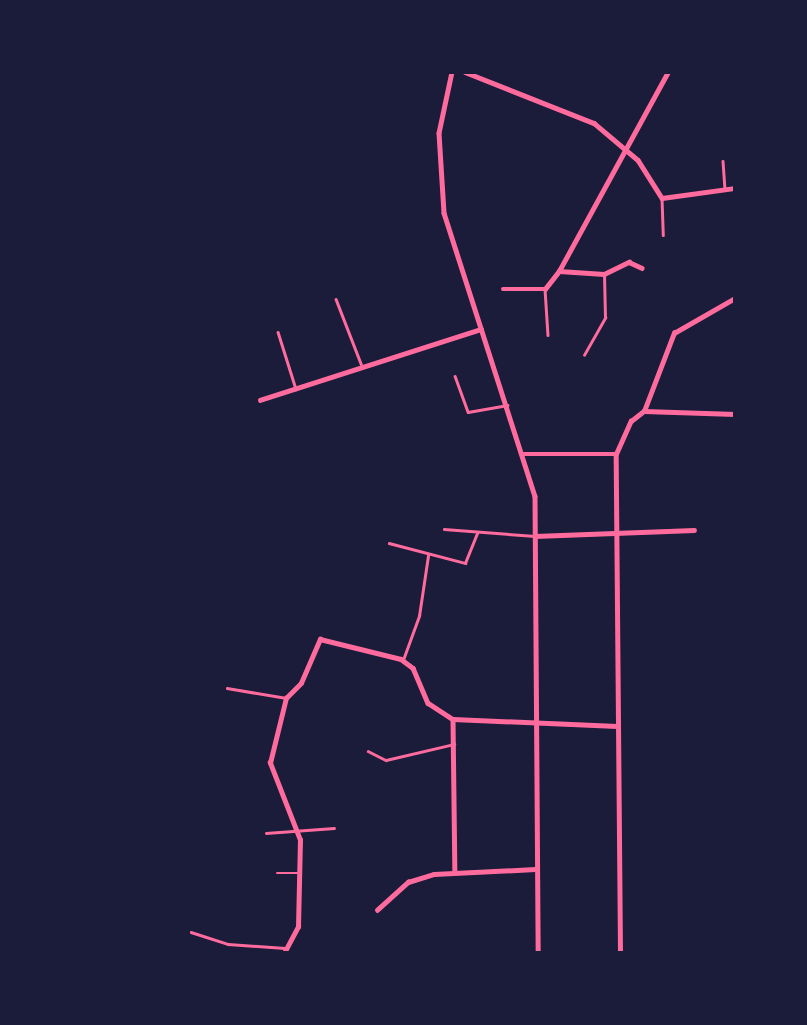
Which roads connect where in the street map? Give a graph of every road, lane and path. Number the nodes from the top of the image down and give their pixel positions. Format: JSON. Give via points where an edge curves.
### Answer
{"nodes":[{"id":1,"x":452,"y":72,"type":"edge"},
{"id":2,"x":465,"y":72,"type":"edge"},
{"id":3,"x":668,"y":72,"type":"edge"},
{"id":4,"x":628,"y":150,"type":"junction"},
{"id":5,"x":723,"y":161,"type":"dead end"},
{"id":6,"x":735,"y":188,"type":"edge"},
{"id":7,"x":726,"y":189,"type":"junction"},
{"id":8,"x":662,"y":198,"type":"junction"},
{"id":9,"x":663,"y":235,"type":"dead end"},
{"id":10,"x":642,"y":268,"type":"dead end"},
{"id":11,"x":559,"y":271,"type":"junction"},
{"id":12,"x":604,"y":274,"type":"junction"},
{"id":13,"x":503,"y":289,"type":"dead end"},
{"id":14,"x":545,"y":289,"type":"junction"},
{"id":15,"x":735,"y":298,"type":"edge"},
{"id":16,"x":337,"y":299,"type":"dead end"},
{"id":17,"x":481,"y":329,"type":"junction"},
{"id":18,"x":278,"y":332,"type":"dead end"},
{"id":19,"x":548,"y":335,"type":"dead end"},
{"id":20,"x":584,"y":355,"type":"dead end"},
{"id":21,"x":362,"y":366,"type":"junction"},
{"id":22,"x":455,"y":376,"type":"dead end"},
{"id":23,"x":296,"y":389,"type":"junction"},
{"id":24,"x":260,"y":400,"type":"dead end"},
{"id":25,"x":507,"y":405,"type":"junction"},
{"id":26,"x":643,"y":411,"type":"junction"},
{"id":27,"x":735,"y":414,"type":"edge"},
{"id":28,"x":616,"y":453,"type":"junction"},
{"id":29,"x":523,"y":454,"type":"junction"},
{"id":30,"x":444,"y":529,"type":"dead end"},
{"id":31,"x":694,"y":530,"type":"dead end"},
{"id":32,"x":477,"y":533,"type":"junction"},
{"id":33,"x":615,"y":535,"type":"junction"},
{"id":34,"x":535,"y":536,"type":"junction"},
{"id":35,"x":389,"y":543,"type":"dead end"},
{"id":36,"x":428,"y":556,"type":"junction"},
{"id":37,"x":403,"y":660,"type":"junction"},
{"id":38,"x":228,"y":688,"type":"dead end"},
{"id":39,"x":286,"y":698,"type":"junction"},
{"id":40,"x":453,"y":719,"type":"junction"},
{"id":41,"x":536,"y":724,"type":"junction"},
{"id":42,"x":617,"y":726,"type":"junction"},
{"id":43,"x":453,"y":744,"type":"junction"},
{"id":44,"x":368,"y":751,"type":"dead end"},
{"id":45,"x":334,"y":828,"type":"dead end"},
{"id":46,"x":267,"y":833,"type":"dead end"},
{"id":47,"x":296,"y":834,"type":"junction"},
{"id":48,"x":536,"y":869,"type":"junction"},
{"id":49,"x":455,"y":872,"type":"junction"},
{"id":50,"x":277,"y":873,"type":"dead end"},
{"id":51,"x":299,"y":873,"type":"junction"},
{"id":52,"x":377,"y":910,"type":"dead end"},
{"id":53,"x":191,"y":932,"type":"dead end"},
{"id":54,"x":286,"y":951,"type":"edge"},
{"id":55,"x":538,"y":953,"type":"edge"},
{"id":56,"x":620,"y":953,"type":"edge"}],
"edges":[{"from":1,"to":17,"type":"street","via":[[439,133],[439,183]]},
{"from":2,"to":4,"type":"street","via":[[594,123]]},
{"from":3,"to":4,"type":"street"},
{"from":4,"to":8,"type":"street"},
{"from":4,"to":11,"type":"street"},
{"from":5,"to":7,"type":"lane"},
{"from":6,"to":7,"type":"street"},
{"from":7,"to":8,"type":"street"},
{"from":8,"to":9,"type":"lane"},
{"from":10,"to":12,"type":"street","via":[[629,262]]},
{"from":11,"to":12,"type":"street"},
{"from":11,"to":14,"type":"street"},
{"from":12,"to":20,"type":"lane","via":[[605,318]]},
{"from":13,"to":14,"type":"street"},
{"from":14,"to":19,"type":"lane"},
{"from":15,"to":26,"type":"street","via":[[674,333]]},
{"from":16,"to":21,"type":"lane"},
{"from":17,"to":21,"type":"street"},
{"from":17,"to":25,"type":"street"},
{"from":18,"to":23,"type":"lane"},
{"from":21,"to":23,"type":"street"},
{"from":22,"to":25,"type":"lane","via":[[468,412]]},
{"from":23,"to":24,"type":"street"},
{"from":25,"to":29,"type":"street"},
{"from":26,"to":27,"type":"street"},
{"from":26,"to":28,"type":"street","via":[[631,421]]},
{"from":28,"to":29,"type":"street"},
{"from":28,"to":33,"type":"street"},
{"from":29,"to":34,"type":"street","via":[[535,496]]},
{"from":30,"to":32,"type":"lane"},
{"from":31,"to":33,"type":"street"},
{"from":32,"to":34,"type":"lane"},
{"from":32,"to":36,"type":"lane","via":[[465,562]]},
{"from":33,"to":34,"type":"street"},
{"from":33,"to":42,"type":"street"},
{"from":34,"to":41,"type":"street"},
{"from":35,"to":36,"type":"lane"},
{"from":36,"to":37,"type":"lane","via":[[419,616]]},
{"from":37,"to":39,"type":"street","via":[[320,639],[301,683]]},
{"from":37,"to":40,"type":"street","via":[[428,703]]},
{"from":38,"to":39,"type":"lane"},
{"from":39,"to":47,"type":"street","via":[[270,771]]},
{"from":40,"to":41,"type":"street"},
{"from":40,"to":43,"type":"street"},
{"from":41,"to":42,"type":"street"},
{"from":41,"to":48,"type":"street"},
{"from":42,"to":56,"type":"street"},
{"from":43,"to":44,"type":"lane","via":[[386,760]]},
{"from":43,"to":49,"type":"street"},
{"from":45,"to":47,"type":"lane"},
{"from":46,"to":47,"type":"lane"},
{"from":47,"to":51,"type":"street"},
{"from":48,"to":49,"type":"street"},
{"from":48,"to":55,"type":"street"},
{"from":49,"to":52,"type":"street","via":[[408,882]]},
{"from":50,"to":51,"type":"lane"},
{"from":51,"to":54,"type":"street","via":[[298,927]]},
{"from":53,"to":54,"type":"lane","via":[[228,944],[272,942]]}]}
